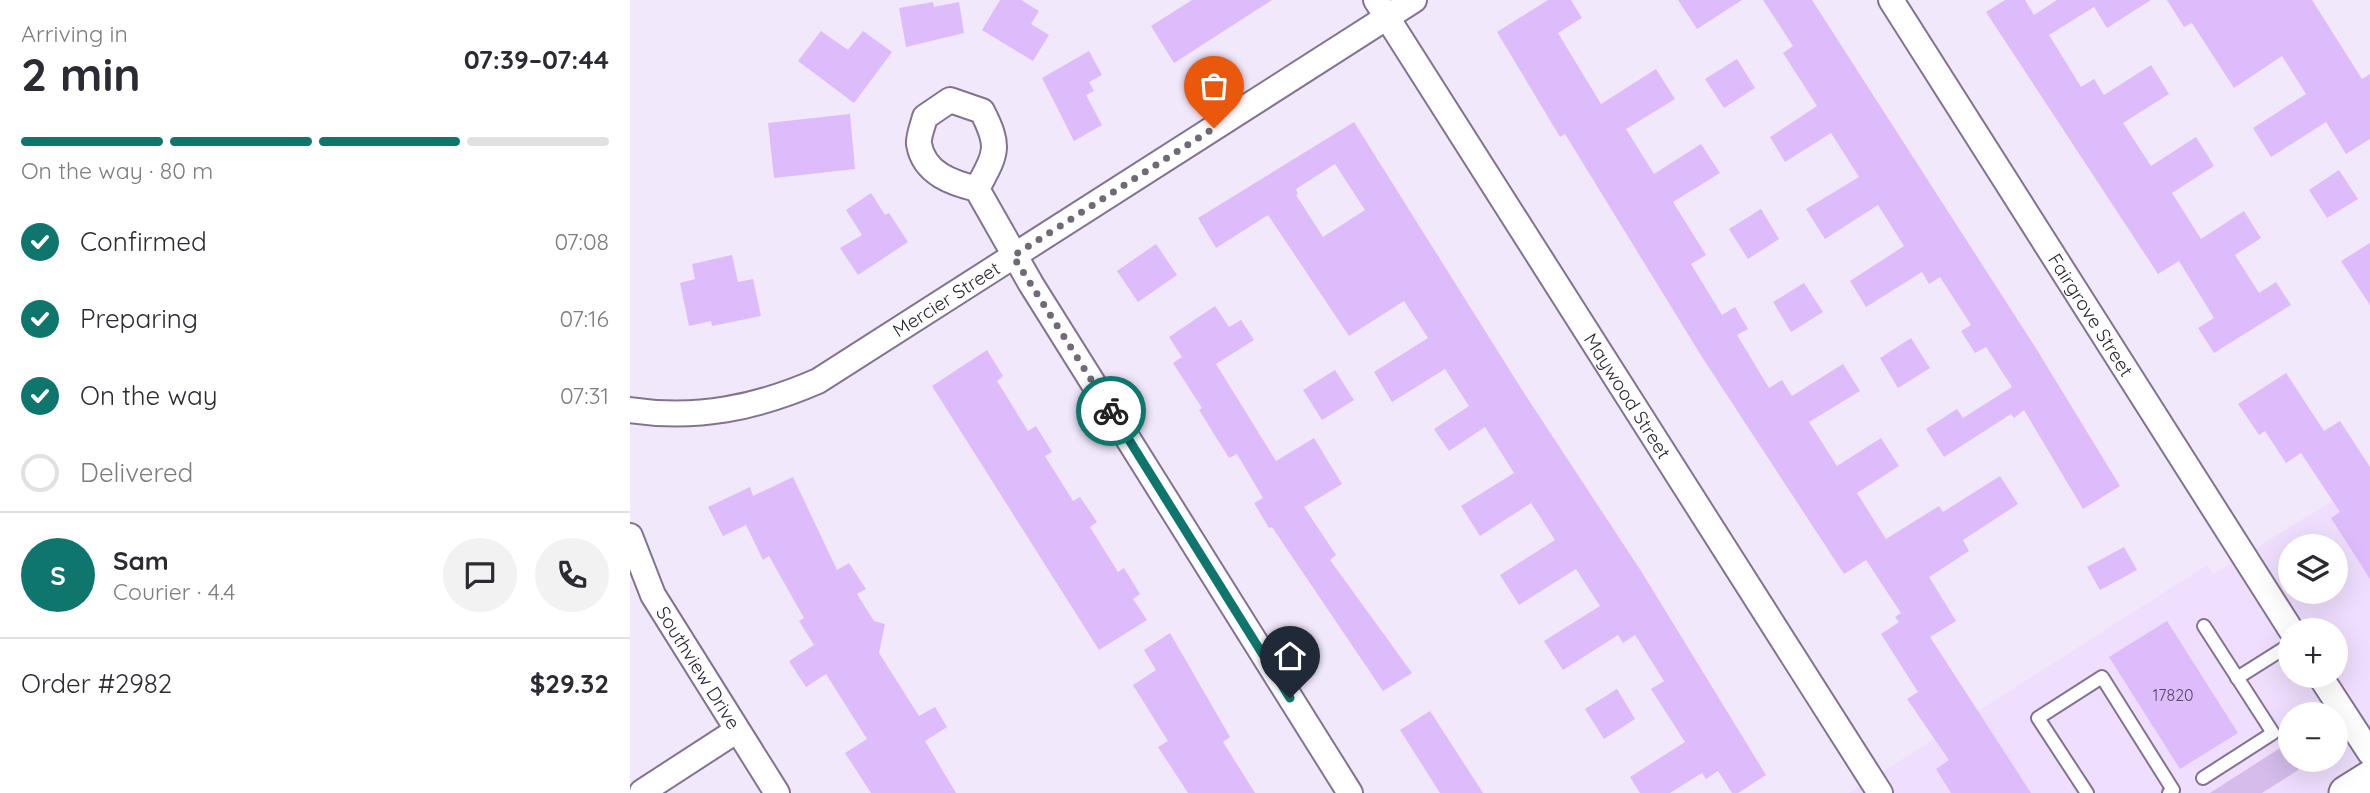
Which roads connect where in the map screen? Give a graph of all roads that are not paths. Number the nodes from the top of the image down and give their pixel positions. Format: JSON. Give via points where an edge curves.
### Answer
{"nodes":[{"id":1,"x":1414,"y":0,"type":"edge"},
{"id":2,"x":1891,"y":0,"type":"edge"},
{"id":3,"x":1381,"y":8,"type":"edge"},
{"id":4,"x":978,"y":189,"type":"dead end"},
{"id":5,"x":1013,"y":256,"type":"junction"},
{"id":6,"x":630,"y":410,"type":"edge"},
{"id":7,"x":630,"y":536,"type":"edge"},
{"id":8,"x":2283,"y":618,"type":"edge"},
{"id":9,"x":2204,"y":626,"type":"dead end"},
{"id":10,"x":2278,"y":652,"type":"edge"},
{"id":11,"x":2237,"y":678,"type":"junction"},
{"id":12,"x":2328,"y":688,"type":"edge"},
{"id":13,"x":736,"y":730,"type":"junction"},
{"id":14,"x":2370,"y":753,"type":"edge"},
{"id":15,"x":2203,"y":778,"type":"dead end"},
{"id":16,"x":2370,"y":778,"type":"edge"},
{"id":17,"x":630,"y":781,"type":"edge"},
{"id":18,"x":642,"y":793,"type":"edge"},
{"id":19,"x":777,"y":793,"type":"edge"},
{"id":20,"x":1350,"y":793,"type":"edge"},
{"id":21,"x":1880,"y":793,"type":"edge"},
{"id":22,"x":2087,"y":793,"type":"edge"},
{"id":23,"x":2169,"y":793,"type":"edge"},
{"id":24,"x":2346,"y":793,"type":"edge"}],
"edges":[{"from":1,"to":3,"type":"street","name":"Mercier Street"},
{"from":2,"to":8,"type":"street","name":"Fairgrove Street"},
{"from":3,"to":5,"type":"street","name":"Mercier Street"},
{"from":3,"to":21,"type":"street","name":"Maywood Street"},
{"from":4,"to":5,"type":"street"},
{"from":5,"to":6,"type":"street","name":"Mercier Street","via":[[845,365],[789,394],[704,415]]},
{"from":5,"to":20,"type":"street"},
{"from":7,"to":13,"type":"street","name":"Southview Drive","via":[[653,595]]},
{"from":9,"to":11,"type":"lane"},
{"from":10,"to":11,"type":"lane"},
{"from":11,"to":15,"type":"lane","via":[[2273,733]]},
{"from":12,"to":14,"type":"street"},
{"from":13,"to":18,"type":"street"},
{"from":13,"to":19,"type":"street","name":"Southview Drive"},
{"from":16,"to":24,"type":"main road"},
{"from":17,"to":18,"type":"street"},
{"from":22,"to":23,"type":"lane","via":[[2038,718],[2102,677],[2173,790]]}]}
